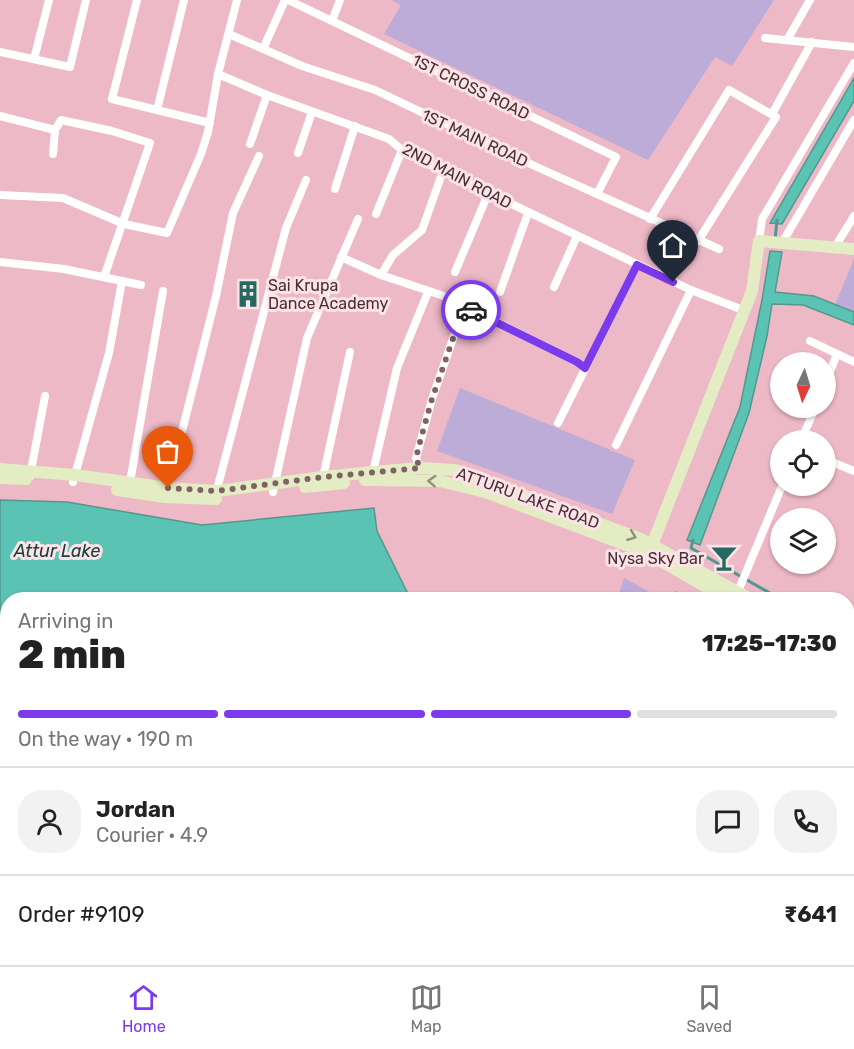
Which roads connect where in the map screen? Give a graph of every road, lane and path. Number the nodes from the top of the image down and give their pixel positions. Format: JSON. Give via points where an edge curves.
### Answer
{"nodes":[{"id":1,"x":49,"y":0,"type":"edge"},
{"id":2,"x":86,"y":0,"type":"edge"},
{"id":3,"x":137,"y":0,"type":"edge"},
{"id":4,"x":184,"y":0,"type":"edge"},
{"id":5,"x":237,"y":0,"type":"edge"},
{"id":6,"x":286,"y":0,"type":"edge"},
{"id":7,"x":340,"y":0,"type":"edge"},
{"id":8,"x":810,"y":0,"type":"edge"},
{"id":9,"x":332,"y":21,"type":"junction"},
{"id":10,"x":229,"y":34,"type":"junction"},
{"id":11,"x":765,"y":38,"type":"dead end"},
{"id":12,"x":787,"y":40,"type":"junction"},
{"id":13,"x":812,"y":42,"type":"junction"},
{"id":14,"x":854,"y":47,"type":"edge"},
{"id":15,"x":263,"y":49,"type":"junction"},
{"id":16,"x":0,"y":52,"type":"edge"},
{"id":17,"x":34,"y":59,"type":"junction"},
{"id":18,"x":854,"y":63,"type":"edge"},
{"id":19,"x":218,"y":74,"type":"junction"},
{"id":20,"x":267,"y":95,"type":"junction"},
{"id":21,"x":157,"y":110,"type":"junction"},
{"id":22,"x":312,"y":112,"type":"junction"},
{"id":23,"x":772,"y":114,"type":"junction"},
{"id":24,"x":0,"y":116,"type":"edge"},
{"id":25,"x":854,"y":120,"type":"edge"},
{"id":26,"x":210,"y":123,"type":"junction"},
{"id":27,"x":355,"y":126,"type":"junction"},
{"id":28,"x":55,"y":130,"type":"junction"},
{"id":29,"x":250,"y":144,"type":"dead end"},
{"id":30,"x":402,"y":150,"type":"junction"},
{"id":31,"x":298,"y":153,"type":"dead end"},
{"id":32,"x":53,"y":154,"type":"dead end"},
{"id":33,"x":259,"y":156,"type":"dead end"},
{"id":34,"x":442,"y":171,"type":"junction"},
{"id":35,"x":306,"y":180,"type":"dead end"},
{"id":36,"x":335,"y":189,"type":"dead end"},
{"id":37,"x":488,"y":194,"type":"junction"},
{"id":38,"x":597,"y":194,"type":"junction"},
{"id":39,"x":0,"y":195,"type":"edge"},
{"id":40,"x":528,"y":213,"type":"junction"},
{"id":41,"x":376,"y":214,"type":"dead end"},
{"id":42,"x":854,"y":216,"type":"edge"},
{"id":43,"x":358,"y":219,"type":"dead end"},
{"id":44,"x":651,"y":219,"type":"junction"},
{"id":45,"x":124,"y":224,"type":"junction"},
{"id":46,"x":577,"y":236,"type":"junction"},
{"id":47,"x":698,"y":241,"type":"junction"},
{"id":48,"x":759,"y":241,"type":"junction"},
{"id":49,"x":782,"y":243,"type":"junction"},
{"id":50,"x":835,"y":248,"type":"junction"},
{"id":51,"x":719,"y":249,"type":"dead end"},
{"id":52,"x":854,"y":249,"type":"edge"},
{"id":53,"x":341,"y":257,"type":"junction"},
{"id":54,"x":0,"y":262,"type":"edge"},
{"id":55,"x":637,"y":265,"type":"junction"},
{"id":56,"x":455,"y":272,"type":"dead end"},
{"id":57,"x":381,"y":275,"type":"junction"},
{"id":58,"x":104,"y":277,"type":"junction"},
{"id":59,"x":122,"y":281,"type":"junction"},
{"id":60,"x":141,"y":285,"type":"dead end"},
{"id":61,"x":554,"y":286,"type":"dead end"},
{"id":62,"x":691,"y":290,"type":"junction"},
{"id":63,"x":163,"y":291,"type":"dead end"},
{"id":64,"x":428,"y":292,"type":"junction"},
{"id":65,"x":500,"y":292,"type":"dead end"},
{"id":66,"x":464,"y":307,"type":"junction"},
{"id":67,"x":743,"y":310,"type":"junction"},
{"id":68,"x":810,"y":341,"type":"dead end"},
{"id":69,"x":350,"y":352,"type":"dead end"},
{"id":70,"x":837,"y":354,"type":"joint"},
{"id":71,"x":854,"y":362,"type":"edge"},
{"id":72,"x":585,"y":368,"type":"junction"},
{"id":73,"x":45,"y":396,"type":"dead end"},
{"id":74,"x":558,"y":423,"type":"dead end"},
{"id":75,"x":616,"y":445,"type":"dead end"},
{"id":76,"x":836,"y":464,"type":"edge"},
{"id":77,"x":420,"y":468,"type":"junction"},
{"id":78,"x":0,"y":469,"type":"edge"},
{"id":79,"x":854,"y":471,"type":"edge"},
{"id":80,"x":30,"y":475,"type":"junction"},
{"id":81,"x":372,"y":476,"type":"junction"},
{"id":82,"x":0,"y":478,"type":"edge"},
{"id":83,"x":74,"y":478,"type":"junction"},
{"id":84,"x":322,"y":481,"type":"junction"},
{"id":85,"x":129,"y":487,"type":"junction"},
{"id":86,"x":274,"y":488,"type":"junction"},
{"id":87,"x":167,"y":493,"type":"junction"},
{"id":88,"x":216,"y":495,"type":"junction"},
{"id":89,"x":778,"y":496,"type":"edge"},
{"id":90,"x":652,"y":545,"type":"junction"},
{"id":91,"x":722,"y":592,"type":"edge"},
{"id":92,"x":725,"y":592,"type":"edge"},
{"id":93,"x":737,"y":592,"type":"edge"}],
"edges":[{"from":1,"to":17,"type":"street"},
{"from":2,"to":17,"type":"street","via":[[69,67]]},
{"from":3,"to":21,"type":"street","via":[[112,99]]},
{"from":4,"to":21,"type":"street"},
{"from":5,"to":10,"type":"street"},
{"from":6,"to":9,"type":"street","name":"1ST CROSS ROAD"},
{"from":6,"to":15,"type":"street"},
{"from":7,"to":9,"type":"street"},
{"from":8,"to":12,"type":"street"},
{"from":9,"to":38,"type":"street","name":"1ST CROSS ROAD","via":[[616,157]]},
{"from":10,"to":15,"type":"street","name":"1ST MAIN ROAD"},
{"from":10,"to":19,"type":"street"},
{"from":11,"to":12,"type":"street"},
{"from":12,"to":13,"type":"street"},
{"from":13,"to":14,"type":"street"},
{"from":13,"to":23,"type":"street"},
{"from":15,"to":38,"type":"street","name":"1ST MAIN ROAD","via":[[375,90]]},
{"from":16,"to":17,"type":"street"},
{"from":18,"to":48,"type":"street","via":[[762,219]]},
{"from":19,"to":20,"type":"street","name":"2ND MAIN ROAD"},
{"from":19,"to":26,"type":"street"},
{"from":20,"to":22,"type":"street","name":"2ND MAIN ROAD"},
{"from":20,"to":29,"type":"street"},
{"from":21,"to":26,"type":"street"},
{"from":22,"to":27,"type":"street","name":"2ND MAIN ROAD"},
{"from":22,"to":31,"type":"street"},
{"from":23,"to":44,"type":"street","via":[[729,90]]},
{"from":23,"to":47,"type":"street","via":[[776,117]]},
{"from":24,"to":28,"type":"street"},
{"from":25,"to":49,"type":"street"},
{"from":26,"to":45,"type":"street","via":[[168,233]]},
{"from":27,"to":30,"type":"street","name":"2ND MAIN ROAD","via":[[389,139]]},
{"from":27,"to":36,"type":"street"},
{"from":28,"to":32,"type":"street"},
{"from":28,"to":45,"type":"street","via":[[61,120],[150,143]]},
{"from":30,"to":34,"type":"street","name":"2ND MAIN ROAD"},
{"from":30,"to":41,"type":"street"},
{"from":33,"to":87,"type":"street","via":[[234,213]]},
{"from":34,"to":37,"type":"street","name":"2ND MAIN ROAD"},
{"from":34,"to":57,"type":"street","via":[[422,230],[393,255]]},
{"from":35,"to":88,"type":"street","via":[[286,228]]},
{"from":37,"to":40,"type":"street","name":"2ND MAIN ROAD"},
{"from":37,"to":56,"type":"street"},
{"from":38,"to":44,"type":"street","name":"1ST MAIN ROAD"},
{"from":39,"to":45,"type":"street","via":[[63,198]]},
{"from":40,"to":46,"type":"street","name":"2ND MAIN ROAD"},
{"from":40,"to":65,"type":"street"},
{"from":42,"to":50,"type":"street"},
{"from":43,"to":53,"type":"street"},
{"from":44,"to":47,"type":"street","name":"1ST MAIN ROAD"},
{"from":45,"to":58,"type":"street"},
{"from":46,"to":55,"type":"street","name":"2ND MAIN ROAD"},
{"from":46,"to":61,"type":"street"},
{"from":47,"to":51,"type":"street","name":"1ST MAIN ROAD"},
{"from":48,"to":49,"type":"street"},
{"from":48,"to":67,"type":"street","via":[[752,291]]},
{"from":49,"to":50,"type":"street"},
{"from":50,"to":52,"type":"street"},
{"from":53,"to":57,"type":"street"},
{"from":53,"to":86,"type":"street","via":[[307,338]]},
{"from":54,"to":58,"type":"street"},
{"from":55,"to":62,"type":"street","name":"2ND MAIN ROAD"},
{"from":55,"to":72,"type":"street"},
{"from":57,"to":64,"type":"street"},
{"from":58,"to":59,"type":"street"},
{"from":59,"to":60,"type":"street"},
{"from":59,"to":83,"type":"street","via":[[110,353]]},
{"from":62,"to":67,"type":"street","name":"2ND MAIN ROAD"},
{"from":62,"to":75,"type":"street"},
{"from":63,"to":85,"type":"street"},
{"from":64,"to":66,"type":"street"},
{"from":64,"to":81,"type":"street","via":[[397,368]]},
{"from":66,"to":72,"type":"street"},
{"from":66,"to":77,"type":"street","via":[[424,428],[416,458]]},
{"from":67,"to":90,"type":"street"},
{"from":68,"to":70,"type":"street"},
{"from":69,"to":84,"type":"street"},
{"from":70,"to":71,"type":"street"},
{"from":72,"to":74,"type":"street"},
{"from":73,"to":80,"type":"street"},
{"from":76,"to":79,"type":"street"},
{"from":77,"to":81,"type":"street","name":"ATTURU LAKE ROAD"},
{"from":77,"to":90,"type":"street","name":"ATTURU LAKE ROAD","one_way":true,"via":[[455,470]]},
{"from":78,"to":80,"type":"street","name":"ATTURU LAKE ROAD"},
{"from":80,"to":82,"type":"street","name":"ATTURU LAKE ROAD"},
{"from":80,"to":83,"type":"street","name":"ATTURU LAKE ROAD"},
{"from":81,"to":84,"type":"street","name":"ATTURU LAKE ROAD"},
{"from":91,"to":81,"type":"street","name":"ATTURU LAKE ROAD","one_way":true,"via":[[647,553],[485,492],[440,481]]},
{"from":83,"to":85,"type":"street","name":"ATTURU LAKE ROAD"},
{"from":84,"to":86,"type":"street","name":"ATTURU LAKE ROAD"},
{"from":85,"to":87,"type":"street","name":"ATTURU LAKE ROAD"},
{"from":86,"to":88,"type":"street","name":"ATTURU LAKE ROAD"},
{"from":87,"to":88,"type":"street","name":"ATTURU LAKE ROAD"},
{"from":89,"to":93,"type":"street"},
{"from":90,"to":92,"type":"street","name":"ATTURU LAKE ROAD"}]}
